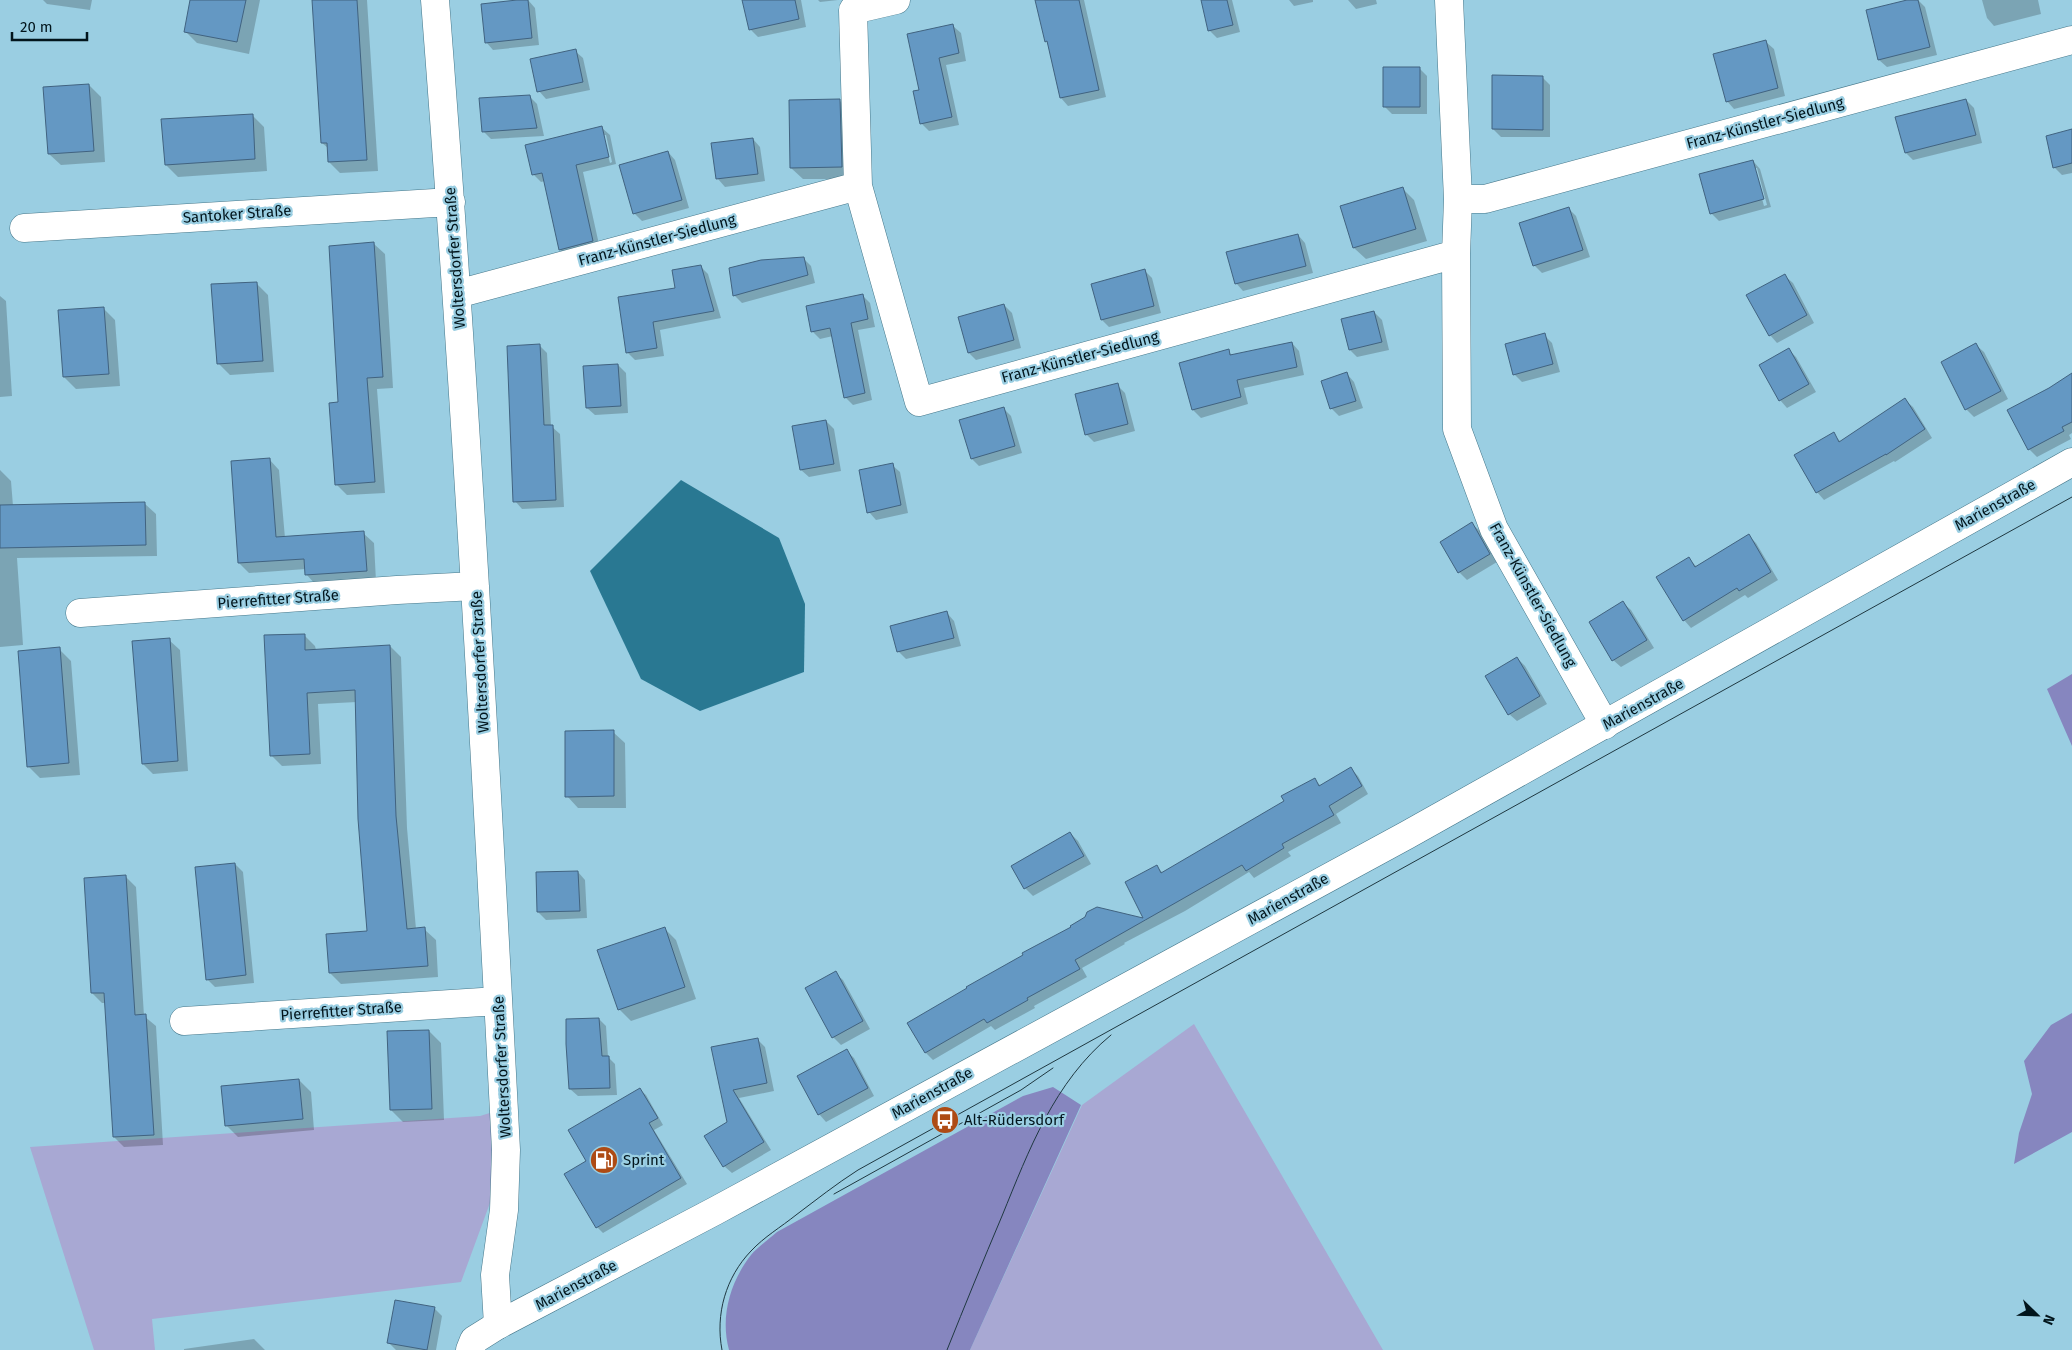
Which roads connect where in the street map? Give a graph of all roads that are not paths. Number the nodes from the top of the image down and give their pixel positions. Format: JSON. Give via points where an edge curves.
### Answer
{"nodes":[{"id":1,"x":435,"y":0,"type":"edge"},
{"id":2,"x":896,"y":0,"type":"edge"},
{"id":3,"x":1450,"y":0,"type":"edge"},
{"id":4,"x":2072,"y":40,"type":"edge"},
{"id":5,"x":858,"y":186,"type":"junction"},
{"id":6,"x":1458,"y":199,"type":"junction"},
{"id":7,"x":451,"y":202,"type":"junction"},
{"id":8,"x":24,"y":228,"type":"dead end"},
{"id":9,"x":1456,"y":254,"type":"junction"},
{"id":10,"x":457,"y":294,"type":"junction"},
{"id":11,"x":2072,"y":462,"type":"edge"},
{"id":12,"x":475,"y":586,"type":"junction"},
{"id":13,"x":80,"y":613,"type":"dead end"},
{"id":14,"x":1605,"y":725,"type":"junction"},
{"id":15,"x":498,"y":1000,"type":"junction"},
{"id":16,"x":184,"y":1021,"type":"dead end"},
{"id":17,"x":498,"y":1325,"type":"junction"},
{"id":18,"x":470,"y":1350,"type":"edge"}],
"edges":[{"from":1,"to":7,"type":"street","name":"Woltersdorfer Straße"},
{"from":2,"to":5,"type":"street","name":"Franz-Künstler-Siedlung","via":[[853,10]]},
{"from":3,"to":6,"type":"street","name":"Franz-Künstler-Siedlung"},
{"from":4,"to":6,"type":"street","name":"Franz-Künstler-Siedlung","via":[[1485,199]]},
{"from":5,"to":9,"type":"street","name":"Franz-Künstler-Siedlung","via":[[919,402]]},
{"from":5,"to":10,"type":"street","name":"Franz-Künstler-Siedlung"},
{"from":6,"to":9,"type":"street","name":"Franz-Künstler-Siedlung"},
{"from":7,"to":8,"type":"street","name":"Santoker Straße"},
{"from":7,"to":10,"type":"street","name":"Woltersdorfer Straße"},
{"from":9,"to":14,"type":"street","name":"Franz-Künstler-Siedlung","via":[[1457,429],[1494,529]]},
{"from":10,"to":12,"type":"street","name":"Woltersdorfer Straße"},
{"from":11,"to":14,"type":"street","name":"Marienstraße"},
{"from":12,"to":13,"type":"street","name":"Pierrefitter Straße"},
{"from":12,"to":15,"type":"street","name":"Woltersdorfer Straße"},
{"from":14,"to":17,"type":"street","name":"Marienstraße","via":[[715,1211]]},
{"from":15,"to":16,"type":"street","name":"Pierrefitter Straße"},
{"from":15,"to":17,"type":"street","name":"Woltersdorfer Straße","via":[[506,1150],[504,1210],[495,1274]]},
{"from":17,"to":18,"type":"street","name":"Marienstraße","via":[[474,1340]]}]}
